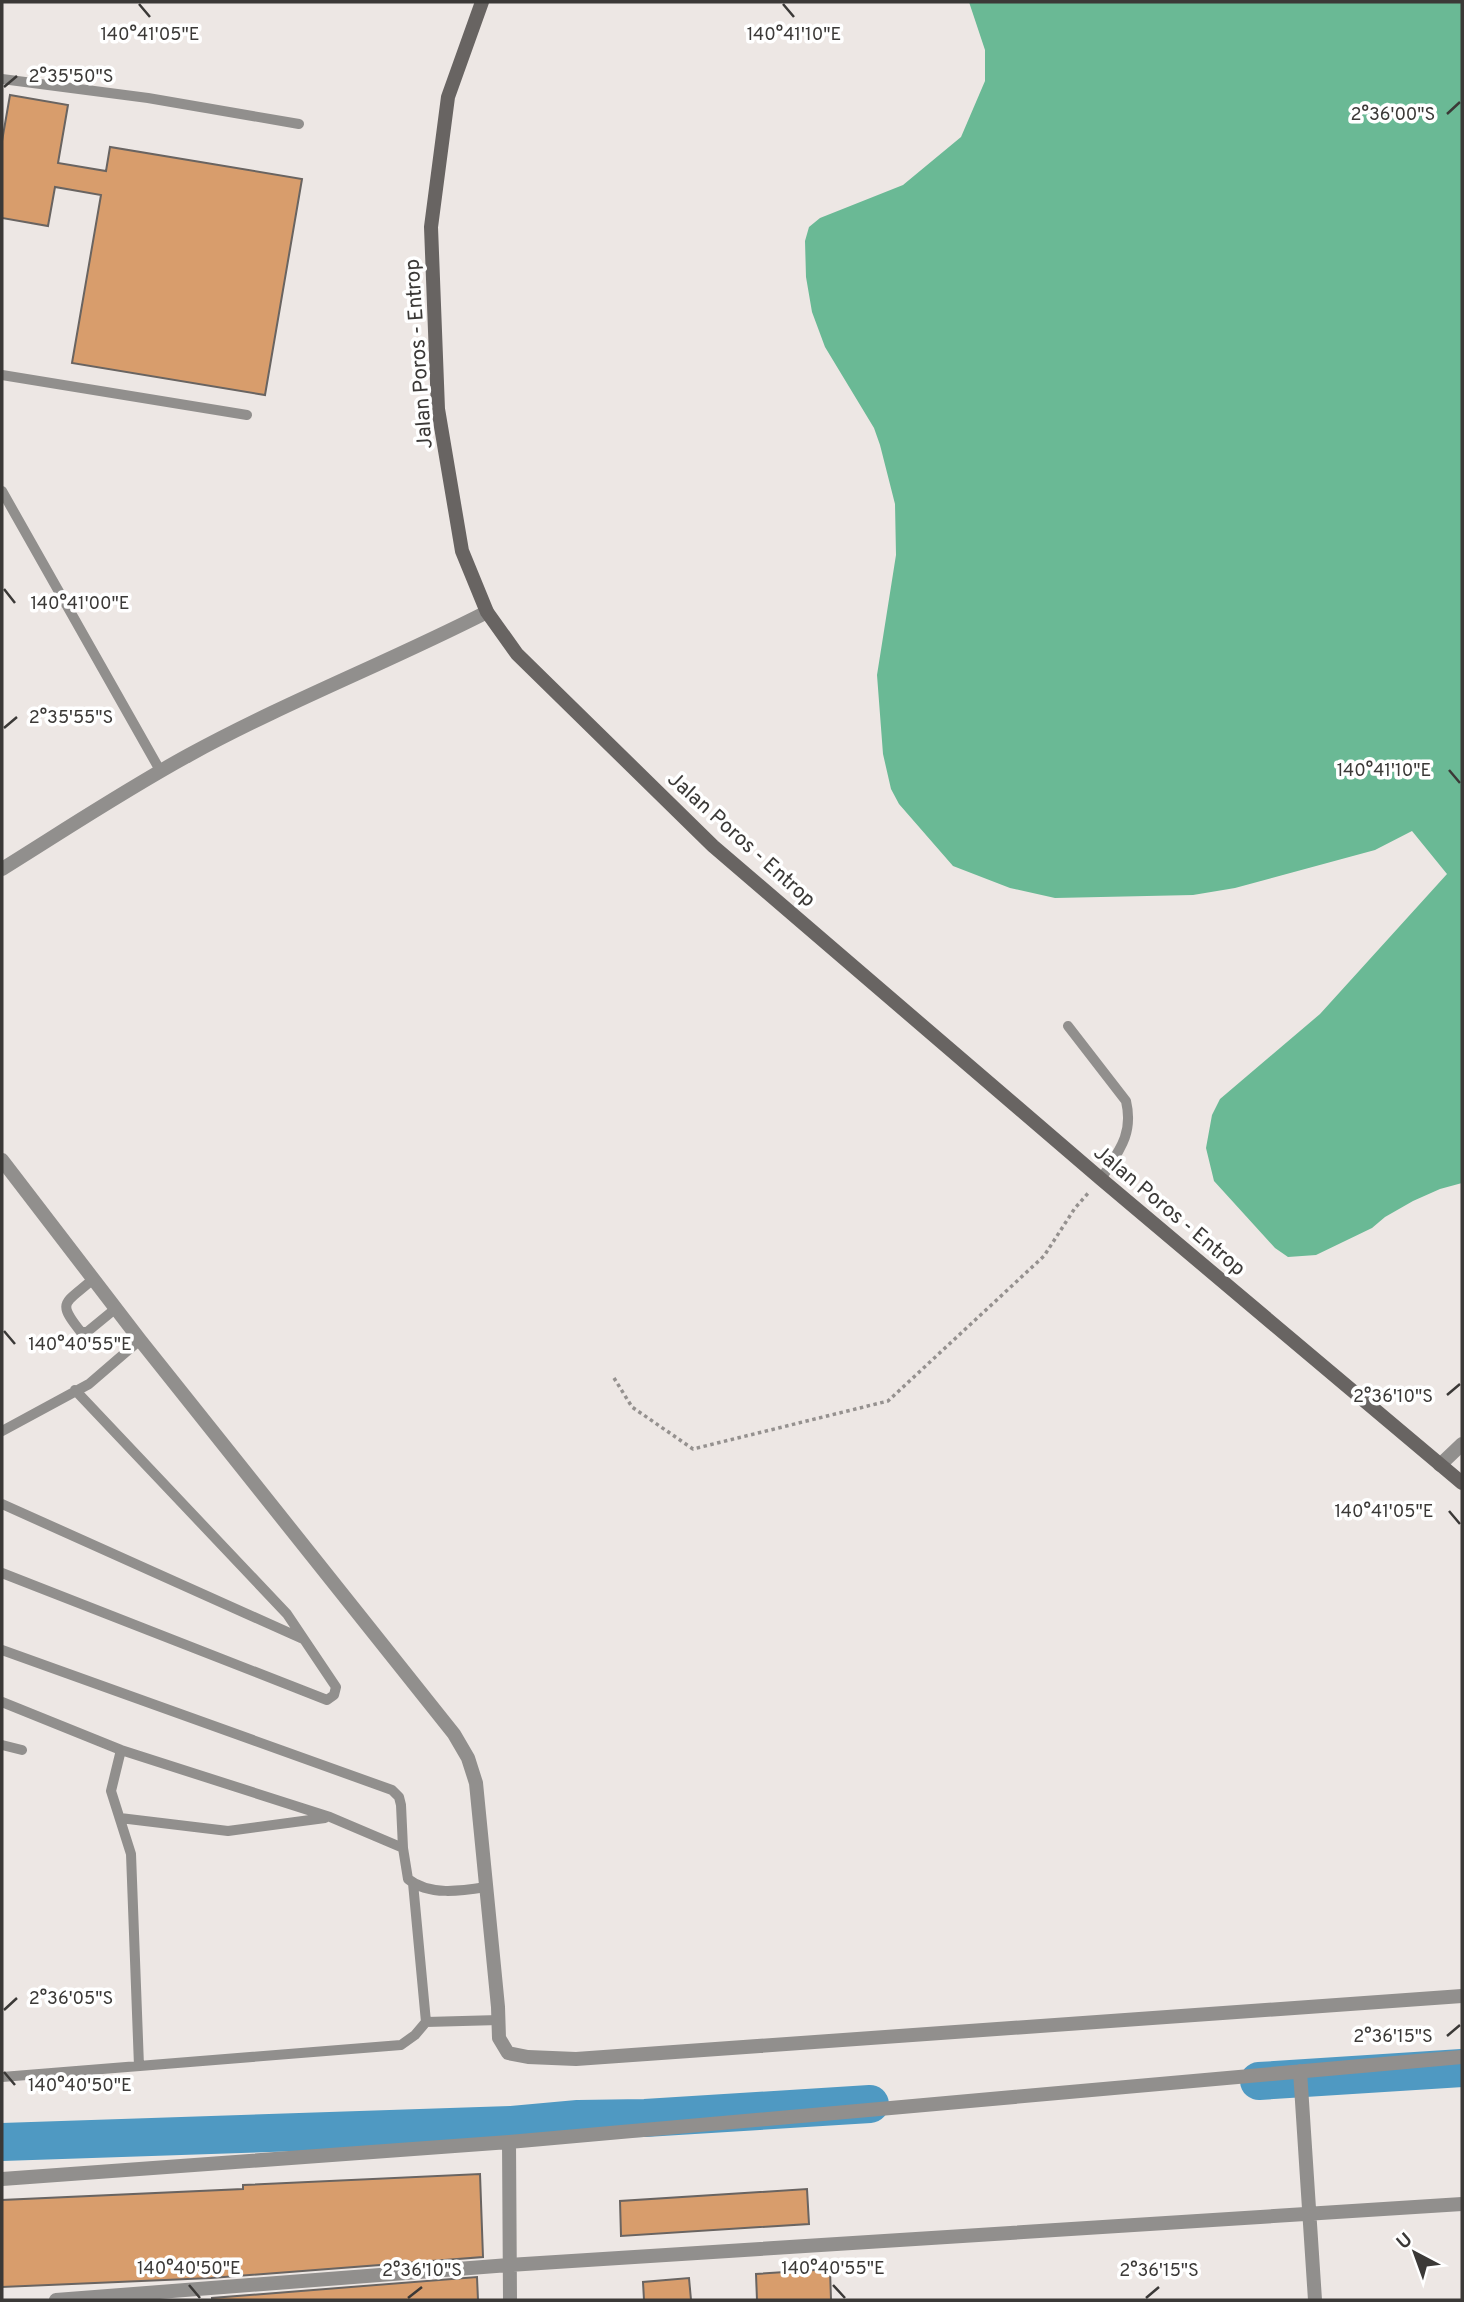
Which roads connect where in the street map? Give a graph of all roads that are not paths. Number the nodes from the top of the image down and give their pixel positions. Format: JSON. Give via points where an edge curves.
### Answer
{"nodes":[{"id":1,"x":482,"y":2,"type":"edge"},
{"id":2,"x":2,"y":79,"type":"edge"},
{"id":3,"x":299,"y":124,"type":"dead end"},
{"id":4,"x":2,"y":375,"type":"edge"},
{"id":5,"x":247,"y":415,"type":"dead end"},
{"id":6,"x":2,"y":491,"type":"edge"},
{"id":7,"x":487,"y":612,"type":"junction"},
{"id":8,"x":161,"y":772,"type":"junction"},
{"id":9,"x":2,"y":869,"type":"edge"},
{"id":10,"x":1068,"y":1026,"type":"dead end"},
{"id":11,"x":2,"y":1160,"type":"edge"},
{"id":12,"x":1101,"y":1179,"type":"junction"},
{"id":13,"x":92,"y":1280,"type":"junction"},
{"id":14,"x":115,"y":1309,"type":"junction"},
{"id":15,"x":140,"y":1340,"type":"junction"},
{"id":16,"x":75,"y":1390,"type":"junction"},
{"id":17,"x":2,"y":1431,"type":"edge"},
{"id":18,"x":1462,"y":1444,"type":"edge"},
{"id":19,"x":1440,"y":1465,"type":"junction"},
{"id":20,"x":1462,"y":1483,"type":"edge"},
{"id":21,"x":2,"y":1504,"type":"edge"},
{"id":22,"x":2,"y":1573,"type":"edge"},
{"id":23,"x":305,"y":1640,"type":"junction"},
{"id":24,"x":2,"y":1650,"type":"edge"},
{"id":25,"x":2,"y":1702,"type":"edge"},
{"id":26,"x":2,"y":1745,"type":"edge"},
{"id":27,"x":22,"y":1750,"type":"dead end"},
{"id":28,"x":121,"y":1750,"type":"junction"},
{"id":29,"x":330,"y":1817,"type":"junction"},
{"id":30,"x":120,"y":1818,"type":"junction"},
{"id":31,"x":403,"y":1848,"type":"junction"},
{"id":32,"x":413,"y":1883,"type":"junction"},
{"id":33,"x":480,"y":1888,"type":"junction"},
{"id":34,"x":1462,"y":1996,"type":"edge"},
{"id":35,"x":499,"y":2020,"type":"junction"},
{"id":36,"x":426,"y":2022,"type":"junction"},
{"id":37,"x":1462,"y":2057,"type":"edge"},
{"id":38,"x":139,"y":2066,"type":"junction"},
{"id":39,"x":1300,"y":2071,"type":"junction"},
{"id":40,"x":2,"y":2077,"type":"edge"},
{"id":41,"x":509,"y":2141,"type":"junction"},
{"id":42,"x":2,"y":2179,"type":"edge"},
{"id":43,"x":1462,"y":2204,"type":"edge"},
{"id":44,"x":1307,"y":2213,"type":"junction"},
{"id":45,"x":509,"y":2265,"type":"junction"},
{"id":46,"x":56,"y":2300,"type":"edge"},
{"id":47,"x":510,"y":2300,"type":"edge"},
{"id":48,"x":1315,"y":2300,"type":"edge"}],
"edges":[{"from":1,"to":7,"type":"main road","name":"Jalan Poros - Entrop","via":[[448,97],[431,227],[438,409],[462,551]]},
{"from":2,"to":3,"type":"lane"},
{"from":4,"to":5,"type":"lane"},
{"from":6,"to":8,"type":"lane"},
{"from":7,"to":8,"type":"street"},
{"from":7,"to":12,"type":"main road","name":"Jalan Poros - Entrop","via":[[517,654],[713,846]]},
{"from":8,"to":9,"type":"street"},
{"from":10,"to":12,"type":"lane","via":[[1126,1101],[1130,1116],[1125,1142]]},
{"from":11,"to":13,"type":"street"},
{"from":12,"to":19,"type":"main road","name":"Jalan Poros - Entrop"},
{"from":13,"to":14,"type":"street"},
{"from":13,"to":14,"type":"lane","via":[[69,1301],[65,1312],[81,1332],[87,1332]]},
{"from":14,"to":15,"type":"street"},
{"from":15,"to":16,"type":"lane","via":[[89,1384]]},
{"from":15,"to":33,"type":"street","via":[[454,1734],[476,1783]]},
{"from":16,"to":17,"type":"lane"},
{"from":16,"to":23,"type":"lane","via":[[288,1614]]},
{"from":18,"to":19,"type":"street"},
{"from":19,"to":20,"type":"main road","name":"Jalan Poros - Entrop"},
{"from":21,"to":23,"type":"lane"},
{"from":22,"to":23,"type":"lane","via":[[327,1700],[336,1687]]},
{"from":24,"to":31,"type":"lane","via":[[391,1790],[401,1805]]},
{"from":25,"to":28,"type":"lane"},
{"from":26,"to":27,"type":"lane"},
{"from":28,"to":29,"type":"lane"},
{"from":28,"to":30,"type":"lane","via":[[111,1791]]},
{"from":29,"to":30,"type":"lane","via":[[228,1831]]},
{"from":29,"to":31,"type":"lane"},
{"from":30,"to":38,"type":"lane","via":[[131,1854]]},
{"from":31,"to":32,"type":"lane","via":[[408,1879]]},
{"from":32,"to":33,"type":"lane","via":[[419,1888]]},
{"from":32,"to":36,"type":"lane"},
{"from":33,"to":35,"type":"street"},
{"from":34,"to":35,"type":"street","via":[[576,2059],[508,2053],[499,2038]]},
{"from":35,"to":36,"type":"lane"},
{"from":36,"to":38,"type":"lane","via":[[401,2045]]},
{"from":37,"to":39,"type":"street"},
{"from":38,"to":40,"type":"lane"},
{"from":39,"to":41,"type":"street"},
{"from":39,"to":44,"type":"street"},
{"from":41,"to":42,"type":"street"},
{"from":41,"to":45,"type":"street"},
{"from":43,"to":44,"type":"street"},
{"from":44,"to":45,"type":"street"},
{"from":44,"to":48,"type":"street"},
{"from":45,"to":46,"type":"street"},
{"from":45,"to":47,"type":"street"}]}
